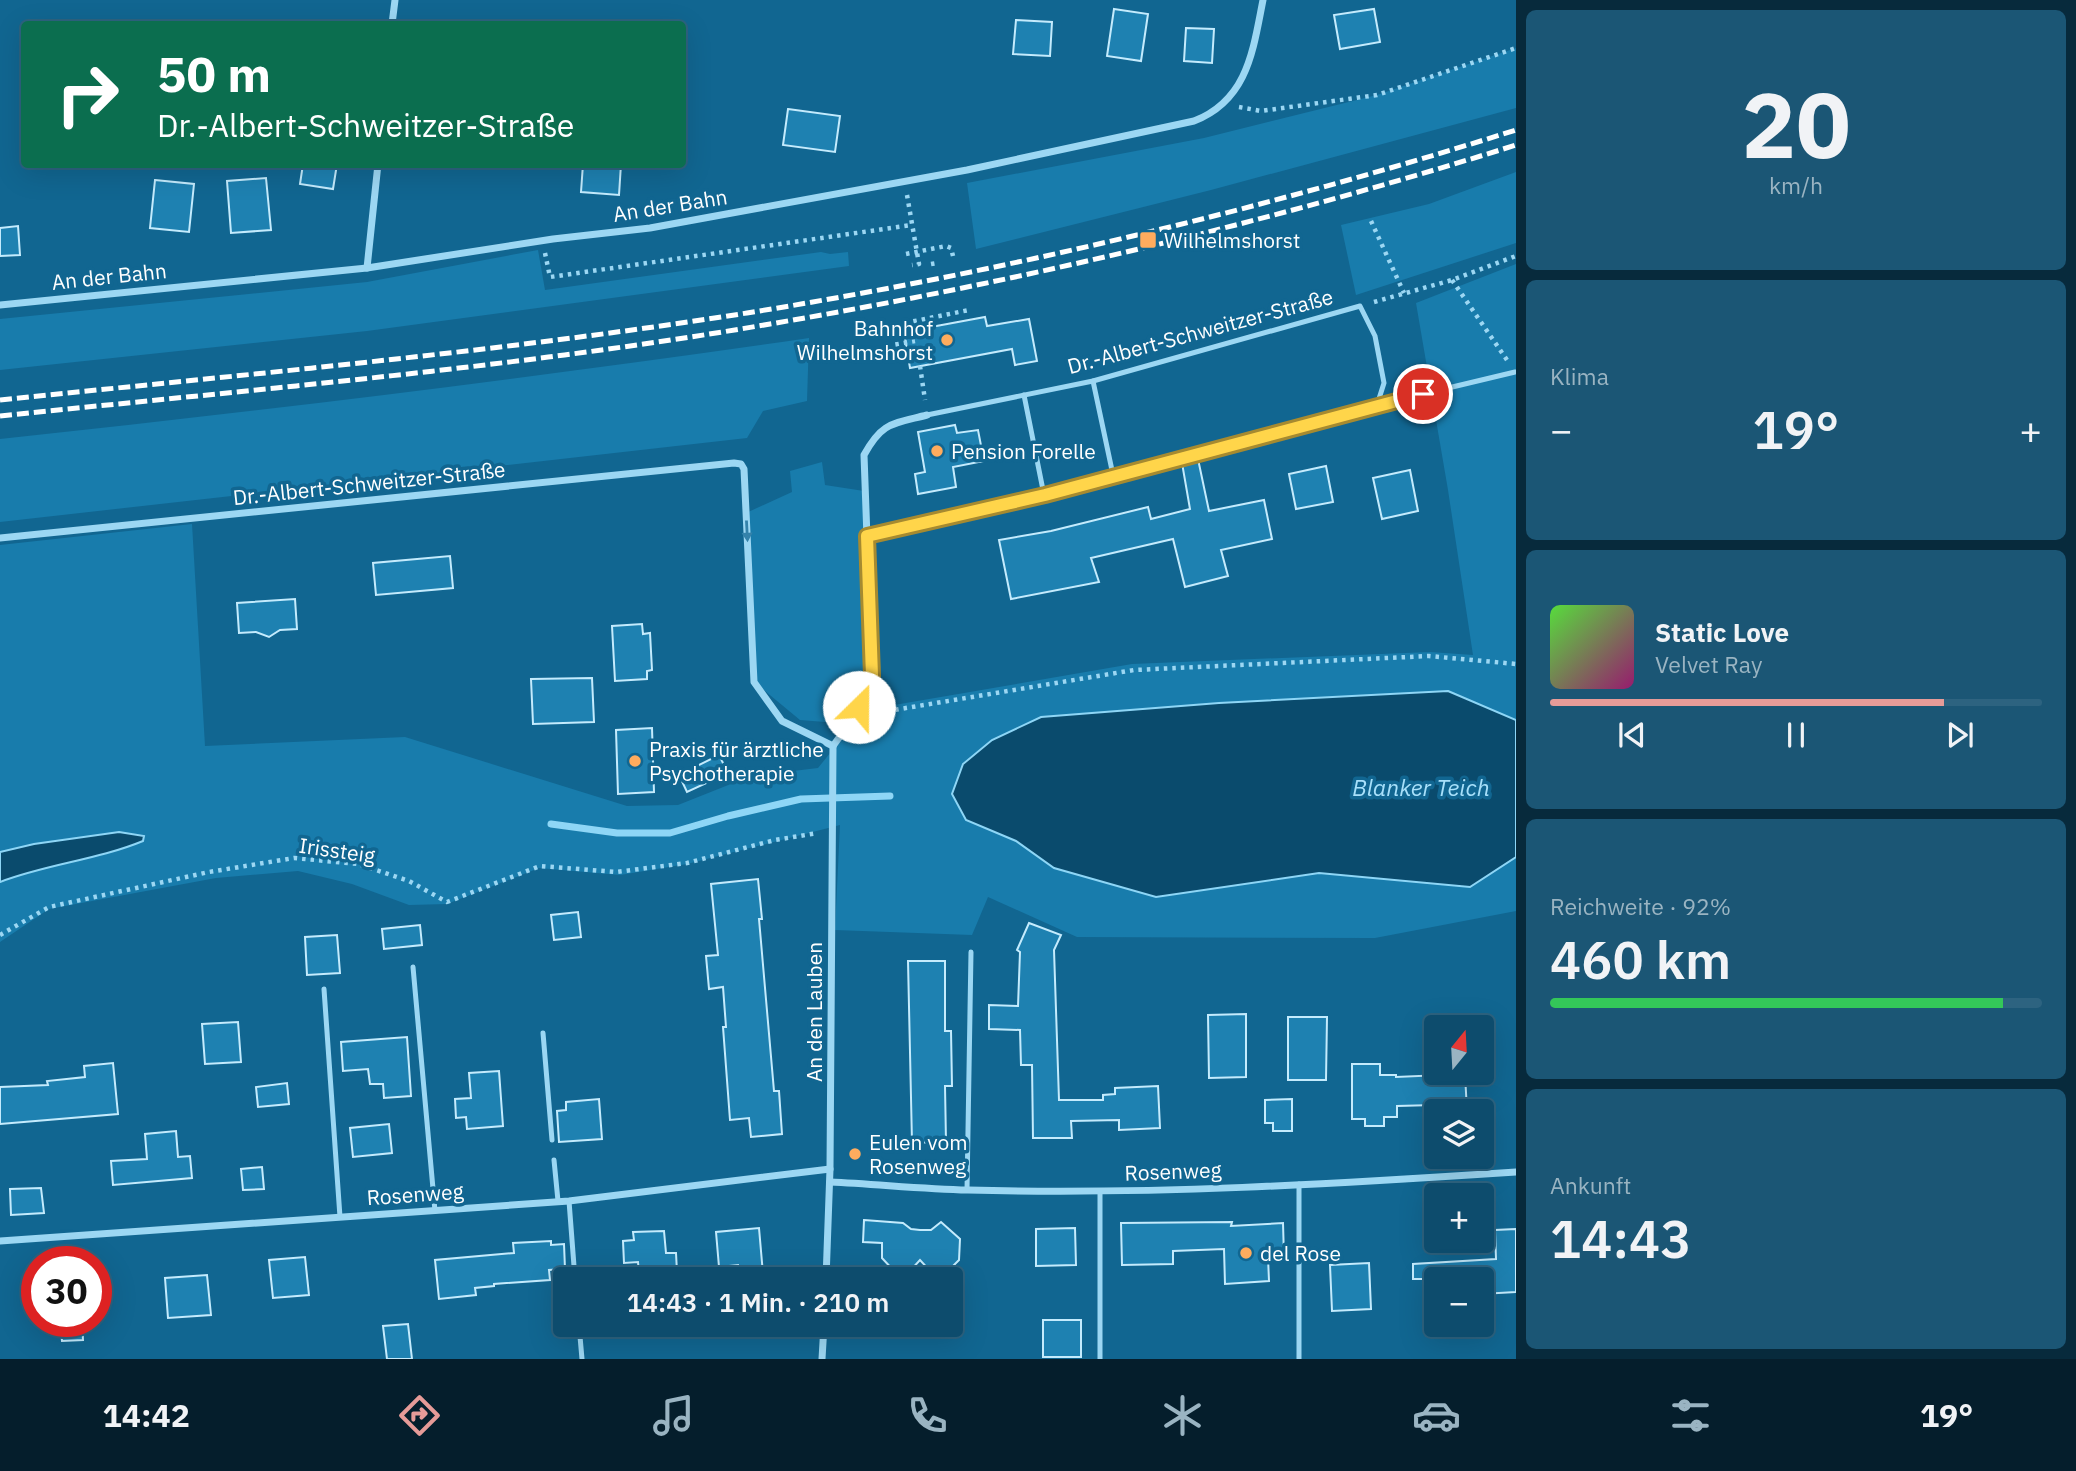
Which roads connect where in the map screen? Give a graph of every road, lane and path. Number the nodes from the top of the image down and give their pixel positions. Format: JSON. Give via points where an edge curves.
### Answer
{"nodes":[{"id":1,"x":395,"y":0,"type":"edge"},
{"id":2,"x":1264,"y":0,"type":"edge"},
{"id":3,"x":392,"y":21,"type":"edge"},
{"id":4,"x":1516,"y":48,"type":"edge"},
{"id":5,"x":1261,"y":111,"type":"dead end"},
{"id":6,"x":378,"y":168,"type":"edge"},
{"id":7,"x":905,"y":181,"type":"junction"},
{"id":8,"x":1371,"y":221,"type":"dead end"},
{"id":9,"x":912,"y":225,"type":"junction"},
{"id":10,"x":543,"y":241,"type":"junction"},
{"id":11,"x":917,"y":253,"type":"junction"},
{"id":12,"x":906,"y":254,"type":"dead end"},
{"id":13,"x":1516,"y":256,"type":"edge"},
{"id":14,"x":954,"y":260,"type":"dead end"},
{"id":15,"x":937,"y":263,"type":"dead end"},
{"id":16,"x":931,"y":264,"type":"dead end"},
{"id":17,"x":912,"y":265,"type":"dead end"},
{"id":18,"x":367,"y":268,"type":"junction"},
{"id":19,"x":1451,"y":280,"type":"junction"},
{"id":20,"x":1404,"y":293,"type":"junction"},
{"id":21,"x":0,"y":305,"type":"edge"},
{"id":22,"x":1360,"y":306,"type":"junction"},
{"id":23,"x":969,"y":310,"type":"dead end"},
{"id":24,"x":910,"y":323,"type":"dead end"},
{"id":25,"x":915,"y":341,"type":"dead end"},
{"id":26,"x":887,"y":346,"type":"dead end"},
{"id":27,"x":920,"y":366,"type":"dead end"},
{"id":28,"x":1515,"y":372,"type":"edge"},
{"id":29,"x":1093,"y":381,"type":"junction"},
{"id":30,"x":1024,"y":395,"type":"junction"},
{"id":31,"x":1377,"y":405,"type":"junction"},
{"id":32,"x":927,"y":415,"type":"junction"},
{"id":33,"x":1114,"y":475,"type":"junction"},
{"id":34,"x":1044,"y":495,"type":"junction"},
{"id":35,"x":867,"y":536,"type":"junction"},
{"id":36,"x":0,"y":538,"type":"edge"},
{"id":37,"x":1516,"y":664,"type":"edge"},
{"id":38,"x":854,"y":717,"type":"junction"},
{"id":39,"x":833,"y":746,"type":"junction"},
{"id":40,"x":833,"y":830,"type":"junction"},
{"id":41,"x":0,"y":935,"type":"edge"},
{"id":42,"x":971,"y":952,"type":"dead end"},
{"id":43,"x":412,"y":967,"type":"dead end"},
{"id":44,"x":324,"y":989,"type":"dead end"},
{"id":45,"x":543,"y":1033,"type":"dead end"},
{"id":46,"x":552,"y":1140,"type":"dead end"},
{"id":47,"x":554,"y":1160,"type":"dead end"},
{"id":48,"x":830,"y":1169,"type":"junction"},
{"id":49,"x":1516,"y":1172,"type":"edge"},
{"id":50,"x":830,"y":1182,"type":"junction"},
{"id":51,"x":1299,"y":1184,"type":"junction"},
{"id":52,"x":967,"y":1190,"type":"junction"},
{"id":53,"x":1100,"y":1191,"type":"junction"},
{"id":54,"x":558,"y":1201,"type":"junction"},
{"id":55,"x":569,"y":1201,"type":"junction"},
{"id":56,"x":435,"y":1211,"type":"junction"},
{"id":57,"x":340,"y":1217,"type":"junction"},
{"id":58,"x":0,"y":1241,"type":"edge"},
{"id":59,"x":574,"y":1267,"type":"edge"},
{"id":60,"x":826,"y":1267,"type":"edge"},
{"id":61,"x":580,"y":1337,"type":"edge"},
{"id":62,"x":823,"y":1337,"type":"edge"},
{"id":63,"x":582,"y":1359,"type":"edge"},
{"id":64,"x":822,"y":1359,"type":"edge"},
{"id":65,"x":1100,"y":1359,"type":"edge"},
{"id":66,"x":1299,"y":1359,"type":"edge"}],
"edges":[{"from":1,"to":3,"type":"street"},
{"from":2,"to":7,"type":"street","name":"An der Bahn","via":[[1251,58],[1239,86],[1205,117]]},
{"from":4,"to":5,"type":"path","via":[[1377,94]]},
{"from":6,"to":18,"type":"street"},
{"from":7,"to":9,"type":"path"},
{"from":7,"to":10,"type":"street","name":"An der Bahn","via":[[650,228]]},
{"from":8,"to":20,"type":"path"},
{"from":9,"to":10,"type":"path","via":[[550,277]]},
{"from":9,"to":11,"type":"path"},
{"from":10,"to":18,"type":"street","name":"An der Bahn"},
{"from":11,"to":12,"type":"path"},
{"from":11,"to":14,"type":"path","via":[[946,246]]},
{"from":11,"to":17,"type":"path","via":[[919,264]]},
{"from":13,"to":19,"type":"path","name":"Dr.-Albert-Schweitzer-Straße"},
{"from":15,"to":16,"type":"path"},
{"from":18,"to":21,"type":"street","name":"An der Bahn"},
{"from":19,"to":20,"type":"path","name":"Dr.-Albert-Schweitzer-Straße"},
{"from":19,"to":28,"type":"path"},
{"from":20,"to":22,"type":"path","name":"Dr.-Albert-Schweitzer-Straße"},
{"from":22,"to":29,"type":"lane","name":"Dr.-Albert-Schweitzer-Straße"},
{"from":22,"to":31,"type":"lane","via":[[1375,336],[1384,383]]},
{"from":23,"to":24,"type":"path"},
{"from":25,"to":26,"type":"path"},
{"from":27,"to":32,"type":"path"},
{"from":28,"to":31,"type":"lane"},
{"from":29,"to":30,"type":"lane","name":"Dr.-Albert-Schweitzer-Straße"},
{"from":29,"to":33,"type":"lane"},
{"from":30,"to":32,"type":"lane","name":"Dr.-Albert-Schweitzer-Straße"},
{"from":30,"to":34,"type":"lane"},
{"from":31,"to":33,"type":"lane"},
{"from":32,"to":35,"type":"street","name":"Dr.-Albert-Schweitzer-Straße","via":[[889,425],[874,436],[864,455]]},
{"from":33,"to":34,"type":"lane"},
{"from":34,"to":35,"type":"lane"},
{"from":35,"to":38,"type":"street","via":[[872,676]]},
{"from":36,"to":39,"type":"street","name":"Dr.-Albert-Schweitzer-Straße","one_way":true,"via":[[741,464],[754,682],[782,720]]},
{"from":37,"to":38,"type":"path","via":[[1429,656],[1134,670]]},
{"from":38,"to":39,"type":"street"},
{"from":39,"to":40,"type":"street","name":"An den Lauben"},
{"from":40,"to":41,"type":"path","name":"Irissteig","via":[[687,863],[616,872],[540,866],[447,902],[409,881],[358,864],[294,858],[49,907]]},
{"from":40,"to":48,"type":"street","name":"An den Lauben"},
{"from":42,"to":52,"type":"lane"},
{"from":43,"to":56,"type":"lane"},
{"from":44,"to":57,"type":"lane"},
{"from":45,"to":46,"type":"lane"},
{"from":47,"to":54,"type":"lane"},
{"from":48,"to":50,"type":"street","name":"An den Lauben"},
{"from":48,"to":55,"type":"street","name":"Rosenweg"},
{"from":49,"to":51,"type":"street","name":"Rosenweg"},
{"from":50,"to":52,"type":"street","name":"Rosenweg"},
{"from":50,"to":60,"type":"street","name":"An den Lauben"},
{"from":51,"to":53,"type":"street","name":"Rosenweg"},
{"from":51,"to":66,"type":"lane"},
{"from":52,"to":53,"type":"street","name":"Rosenweg"},
{"from":53,"to":65,"type":"lane"},
{"from":54,"to":55,"type":"street","name":"Rosenweg"},
{"from":54,"to":56,"type":"street","name":"Rosenweg"},
{"from":55,"to":59,"type":"lane"},
{"from":56,"to":57,"type":"street","name":"Rosenweg"},
{"from":57,"to":58,"type":"street","name":"Rosenweg"},
{"from":61,"to":63,"type":"lane"},
{"from":62,"to":64,"type":"street"}]}
